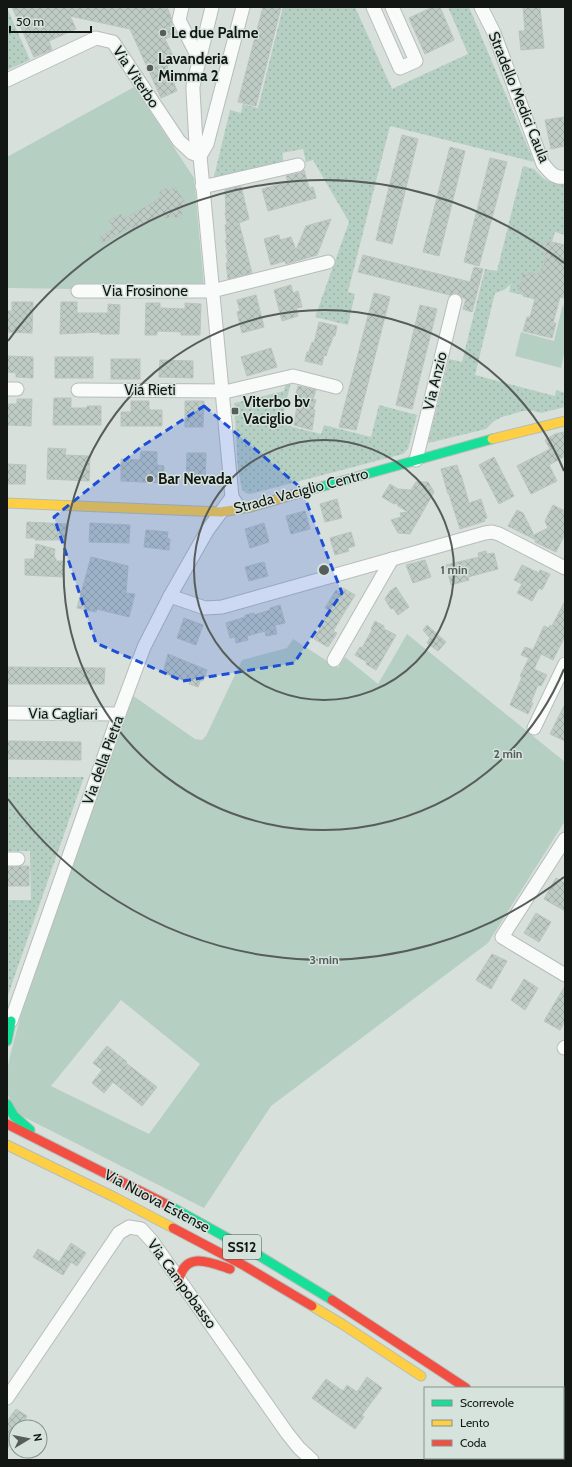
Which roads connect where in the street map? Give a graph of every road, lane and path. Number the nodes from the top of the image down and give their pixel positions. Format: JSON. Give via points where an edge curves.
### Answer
{"nodes":[{"id":1,"x":182,"y":7,"type":"edge"},
{"id":2,"x":212,"y":7,"type":"edge"},
{"id":3,"x":243,"y":7,"type":"edge"},
{"id":4,"x":373,"y":7,"type":"edge"},
{"id":5,"x":392,"y":7,"type":"edge"},
{"id":6,"x":481,"y":7,"type":"edge"},
{"id":7,"x":199,"y":59,"type":"junction"},
{"id":8,"x":7,"y":80,"type":"edge"},
{"id":9,"x":200,"y":156,"type":"junction"},
{"id":10,"x":298,"y":165,"type":"dead end"},
{"id":11,"x":565,"y":177,"type":"edge"},
{"id":12,"x":202,"y":186,"type":"junction"},
{"id":13,"x":328,"y":262,"type":"dead end"},
{"id":14,"x":78,"y":291,"type":"dead end"},
{"id":15,"x":212,"y":291,"type":"junction"},
{"id":16,"x":455,"y":301,"type":"dead end"},
{"id":17,"x":336,"y":387,"type":"dead end"},
{"id":18,"x":78,"y":390,"type":"dead end"},
{"id":19,"x":221,"y":390,"type":"junction"},
{"id":20,"x":565,"y":421,"type":"edge"},
{"id":21,"x":416,"y":460,"type":"junction"},
{"id":22,"x":232,"y":498,"type":"junction"},
{"id":23,"x":7,"y":503,"type":"edge"},
{"id":24,"x":242,"y":508,"type":"junction"},
{"id":25,"x":221,"y":512,"type":"junction"},
{"id":26,"x":392,"y":559,"type":"junction"},
{"id":27,"x":565,"y":568,"type":"edge"},
{"id":28,"x":170,"y":596,"type":"junction"},
{"id":29,"x":334,"y":660,"type":"dead end"},
{"id":30,"x":565,"y":664,"type":"edge"},
{"id":31,"x":7,"y":713,"type":"edge"},
{"id":32,"x":119,"y":714,"type":"junction"},
{"id":33,"x":534,"y":728,"type":"dead end"},
{"id":34,"x":565,"y":839,"type":"edge"},
{"id":35,"x":565,"y":975,"type":"edge"},
{"id":36,"x":9,"y":1024,"type":"edge"},
{"id":37,"x":7,"y":1041,"type":"edge"},
{"id":38,"x":7,"y":1104,"type":"edge"},
{"id":39,"x":7,"y":1124,"type":"edge"},
{"id":40,"x":41,"y":1140,"type":"junction"},
{"id":41,"x":7,"y":1145,"type":"edge"},
{"id":42,"x":179,"y":1279,"type":"junction"},
{"id":43,"x":342,"y":1324,"type":"junction"},
{"id":44,"x":426,"y":1380,"type":"dead end"},
{"id":45,"x":465,"y":1387,"type":"edge"},
{"id":46,"x":7,"y":1398,"type":"edge"},
{"id":47,"x":312,"y":1460,"type":"edge"}],
"edges":[{"from":1,"to":7,"type":"street","via":[[179,20]]},
{"from":2,"to":7,"type":"street"},
{"from":3,"to":9,"type":"street","via":[[207,144]]},
{"from":4,"to":5,"type":"street","via":[[400,68],[416,61]]},
{"from":6,"to":11,"type":"street","name":"Stradello Medici Caula","via":[[494,33],[543,164],[551,174]]},
{"from":7,"to":9,"type":"street","via":[[193,86],[196,144]]},
{"from":8,"to":9,"type":"street","name":"Via Viterbo","via":[[96,38],[113,42],[179,141],[192,153]]},
{"from":9,"to":12,"type":"street"},
{"from":10,"to":12,"type":"street"},
{"from":12,"to":15,"type":"street"},
{"from":13,"to":15,"type":"street"},
{"from":14,"to":15,"type":"street","name":"Via Frosinone"},
{"from":15,"to":19,"type":"street"},
{"from":16,"to":21,"type":"street","name":"Via Anzio"},
{"from":17,"to":19,"type":"street","via":[[293,376]]},
{"from":18,"to":19,"type":"street","name":"Via Rieti"},
{"from":19,"to":22,"type":"street"},
{"from":20,"to":21,"type":"main road","name":"Strada Vaciglio Centro"},
{"from":21,"to":24,"type":"main road","name":"Strada Vaciglio Centro"},
{"from":22,"to":24,"type":"street"},
{"from":22,"to":25,"type":"street"},
{"from":23,"to":25,"type":"main road","name":"Strada Vaciglio Centro"},
{"from":24,"to":25,"type":"main road","name":"Strada Vaciglio Centro"},
{"from":25,"to":28,"type":"street","name":"Via della Pietra"},
{"from":26,"to":27,"type":"street","via":[[492,532]]},
{"from":26,"to":28,"type":"street","via":[[214,608],[205,608]]},
{"from":26,"to":29,"type":"street"},
{"from":28,"to":32,"type":"street","name":"Via della Pietra","via":[[144,647]]},
{"from":30,"to":33,"type":"street"},
{"from":31,"to":32,"type":"street","name":"Via Cagliari"},
{"from":32,"to":36,"type":"street","name":"Via della Pietra"},
{"from":34,"to":35,"type":"street","via":[[502,938]]},
{"from":36,"to":37,"type":"main road"},
{"from":38,"to":40,"type":"main road","via":[[14,1116]]},
{"from":39,"to":40,"type":"main road","name":"Via Nuova Estense","number":"SS12"},
{"from":40,"to":45,"type":"main road","name":"Via Nuova Estense","number":"SS12","via":[[141,1191],[292,1275]]},
{"from":41,"to":43,"type":"main road","name":"Via Nuova Estense","number":"SS12","via":[[116,1198],[243,1265]]},
{"from":42,"to":43,"type":"main road","via":[[182,1269],[189,1262],[205,1260],[238,1272],[310,1315]]},
{"from":42,"to":46,"type":"street","name":"Via Campobasso","via":[[141,1229],[129,1227],[119,1233]]},
{"from":42,"to":47,"type":"street","name":"Via Campobasso","via":[[287,1433]]},
{"from":43,"to":44,"type":"main road","name":"Via Nuova Estense","number":"SS12"}]}
